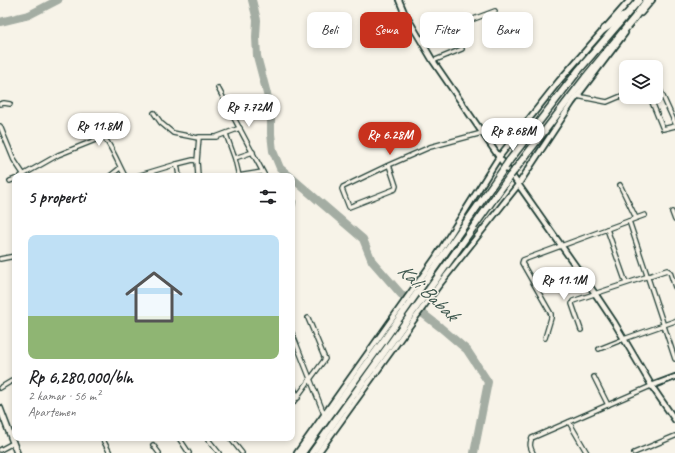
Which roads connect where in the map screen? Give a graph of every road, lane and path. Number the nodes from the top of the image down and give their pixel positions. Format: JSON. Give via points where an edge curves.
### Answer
{"nodes":[{"id":1,"x":399,"y":0,"type":"edge"},
{"id":2,"x":630,"y":0,"type":"edge"},
{"id":3,"x":638,"y":0,"type":"edge"},
{"id":4,"x":647,"y":0,"type":"edge"},
{"id":5,"x":652,"y":0,"type":"edge"},
{"id":6,"x":495,"y":11,"type":"dead end"},
{"id":7,"x":627,"y":14,"type":"junction"},
{"id":8,"x":635,"y":17,"type":"junction"},
{"id":9,"x":474,"y":19,"type":"edge"},
{"id":10,"x":603,"y":30,"type":"junction"},
{"id":11,"x":627,"y":30,"type":"junction"},
{"id":12,"x":420,"y":39,"type":"edge"},
{"id":13,"x":425,"y":48,"type":"edge"},
{"id":14,"x":462,"y":49,"type":"dead end"},
{"id":15,"x":433,"y":61,"type":"junction"},
{"id":16,"x":218,"y":88,"type":"dead end"},
{"id":17,"x":578,"y":96,"type":"junction"},
{"id":18,"x":619,"y":97,"type":"edge"},
{"id":19,"x":663,"y":97,"type":"edge"},
{"id":20,"x":0,"y":104,"type":"edge"},
{"id":21,"x":10,"y":104,"type":"dead end"},
{"id":22,"x":653,"y":104,"type":"edge"},
{"id":23,"x":154,"y":113,"type":"dead end"},
{"id":24,"x":675,"y":126,"type":"edge"},
{"id":25,"x":0,"y":128,"type":"edge"},
{"id":26,"x":240,"y":128,"type":"junction"},
{"id":27,"x":226,"y":134,"type":"junction"},
{"id":28,"x":482,"y":134,"type":"junction"},
{"id":29,"x":198,"y":138,"type":"junction"},
{"id":30,"x":253,"y":152,"type":"junction"},
{"id":31,"x":235,"y":158,"type":"junction"},
{"id":32,"x":499,"y":158,"type":"junction"},
{"id":33,"x":197,"y":161,"type":"junction"},
{"id":34,"x":177,"y":164,"type":"junction"},
{"id":35,"x":389,"y":165,"type":"junction"},
{"id":36,"x":120,"y":168,"type":"junction"},
{"id":37,"x":262,"y":172,"type":"joint"},
{"id":38,"x":21,"y":173,"type":"edge"},
{"id":39,"x":28,"y":173,"type":"edge"},
{"id":40,"x":114,"y":173,"type":"edge"},
{"id":41,"x":123,"y":173,"type":"edge"},
{"id":42,"x":147,"y":173,"type":"edge"},
{"id":43,"x":179,"y":173,"type":"edge"},
{"id":44,"x":198,"y":173,"type":"edge"},
{"id":45,"x":238,"y":173,"type":"edge"},
{"id":46,"x":257,"y":173,"type":"edge"},
{"id":47,"x":518,"y":185,"type":"junction"},
{"id":48,"x":620,"y":185,"type":"dead end"},
{"id":49,"x":672,"y":212,"type":"dead end"},
{"id":50,"x":645,"y":215,"type":"dead end"},
{"id":51,"x":636,"y":218,"type":"junction"},
{"id":52,"x":675,"y":220,"type":"edge"},
{"id":53,"x":629,"y":221,"type":"junction"},
{"id":54,"x":607,"y":228,"type":"junction"},
{"id":55,"x":562,"y":246,"type":"junction"},
{"id":56,"x":12,"y":257,"type":"edge"},
{"id":57,"x":0,"y":259,"type":"edge"},
{"id":58,"x":648,"y":276,"type":"junction"},
{"id":59,"x":425,"y":277,"type":"junction"},
{"id":60,"x":436,"y":284,"type":"junction"},
{"id":61,"x":626,"y":284,"type":"junction"},
{"id":62,"x":675,"y":287,"type":"edge"},
{"id":63,"x":595,"y":293,"type":"junction"},
{"id":64,"x":308,"y":318,"type":"dead end"},
{"id":65,"x":675,"y":321,"type":"edge"},
{"id":66,"x":664,"y":325,"type":"junction"},
{"id":67,"x":581,"y":330,"type":"dead end"},
{"id":68,"x":545,"y":338,"type":"dead end"},
{"id":69,"x":624,"y":339,"type":"junction"},
{"id":70,"x":295,"y":340,"type":"edge"},
{"id":71,"x":380,"y":341,"type":"junction"},
{"id":72,"x":599,"y":349,"type":"dead end"},
{"id":73,"x":675,"y":360,"type":"edge"},
{"id":74,"x":377,"y":368,"type":"junction"},
{"id":75,"x":594,"y":377,"type":"dead end"},
{"id":76,"x":675,"y":377,"type":"edge"},
{"id":77,"x":310,"y":378,"type":"junction"},
{"id":78,"x":12,"y":381,"type":"edge"},
{"id":79,"x":651,"y":386,"type":"junction"},
{"id":80,"x":0,"y":388,"type":"edge"},
{"id":81,"x":295,"y":391,"type":"edge"},
{"id":82,"x":298,"y":398,"type":"junction"},
{"id":83,"x":295,"y":401,"type":"edge"},
{"id":84,"x":608,"y":405,"type":"junction"},
{"id":85,"x":0,"y":408,"type":"edge"},
{"id":86,"x":324,"y":414,"type":"junction"},
{"id":87,"x":675,"y":420,"type":"edge"},
{"id":88,"x":569,"y":422,"type":"junction"},
{"id":89,"x":675,"y":436,"type":"edge"},
{"id":90,"x":12,"y":440,"type":"edge"},
{"id":91,"x":104,"y":441,"type":"edge"},
{"id":92,"x":182,"y":441,"type":"edge"},
{"id":93,"x":210,"y":441,"type":"edge"},
{"id":94,"x":234,"y":441,"type":"edge"},
{"id":95,"x":13,"y":443,"type":"joint"},
{"id":96,"x":153,"y":445,"type":"dead end"},
{"id":97,"x":0,"y":450,"type":"edge"},
{"id":98,"x":17,"y":453,"type":"edge"},
{"id":99,"x":110,"y":453,"type":"edge"},
{"id":100,"x":159,"y":453,"type":"edge"},
{"id":101,"x":189,"y":453,"type":"edge"},
{"id":102,"x":219,"y":453,"type":"edge"},
{"id":103,"x":242,"y":453,"type":"edge"},
{"id":104,"x":296,"y":453,"type":"edge"},
{"id":105,"x":302,"y":453,"type":"edge"},
{"id":106,"x":312,"y":453,"type":"edge"},
{"id":107,"x":318,"y":453,"type":"edge"},
{"id":108,"x":533,"y":453,"type":"edge"},
{"id":109,"x":587,"y":453,"type":"edge"},
{"id":110,"x":634,"y":453,"type":"edge"}],
"edges":[{"from":1,"to":12,"type":"street"},
{"from":2,"to":10,"type":"street"},
{"from":3,"to":7,"type":"highway"},
{"from":4,"to":8,"type":"highway"},
{"from":5,"to":11,"type":"street"},
{"from":6,"to":9,"type":"street"},
{"from":7,"to":10,"type":"highway"},
{"from":7,"to":59,"type":"highway","bridge":true,"via":[[578,71]]},
{"from":8,"to":11,"type":"highway"},
{"from":8,"to":60,"type":"highway","via":[[512,173]]},
{"from":10,"to":32,"type":"street"},
{"from":11,"to":17,"type":"street"},
{"from":13,"to":15,"type":"street"},
{"from":14,"to":15,"type":"street"},
{"from":15,"to":28,"type":"street"},
{"from":16,"to":26,"type":"street"},
{"from":17,"to":18,"type":"street","via":[[607,102]]},
{"from":17,"to":47,"type":"street"},
{"from":19,"to":24,"type":"street"},
{"from":20,"to":21,"type":"street"},
{"from":22,"to":24,"type":"street","via":[[663,128]]},
{"from":23,"to":29,"type":"street","via":[[173,133]]},
{"from":25,"to":38,"type":"street"},
{"from":26,"to":27,"type":"street"},
{"from":26,"to":30,"type":"street"},
{"from":27,"to":29,"type":"street"},
{"from":27,"to":31,"type":"street"},
{"from":28,"to":32,"type":"street"},
{"from":28,"to":35,"type":"street","via":[[430,148]]},
{"from":29,"to":33,"type":"street"},
{"from":30,"to":31,"type":"street"},
{"from":30,"to":37,"type":"street"},
{"from":31,"to":45,"type":"street"},
{"from":32,"to":47,"type":"street"},
{"from":32,"to":59,"type":"street"},
{"from":33,"to":34,"type":"street"},
{"from":33,"to":44,"type":"street"},
{"from":34,"to":42,"type":"street"},
{"from":34,"to":43,"type":"street"},
{"from":35,"to":35,"type":"street","via":[[396,190],[349,207],[343,187]]},
{"from":36,"to":39,"type":"street","via":[[107,140],[103,137],[58,155]]},
{"from":36,"to":40,"type":"street"},
{"from":36,"to":41,"type":"street"},
{"from":37,"to":46,"type":"street"},
{"from":47,"to":55,"type":"street"},
{"from":47,"to":60,"type":"street"},
{"from":48,"to":51,"type":"street"},
{"from":49,"to":52,"type":"street"},
{"from":50,"to":51,"type":"street"},
{"from":51,"to":53,"type":"street"},
{"from":53,"to":54,"type":"street"},
{"from":53,"to":58,"type":"street"},
{"from":54,"to":55,"type":"street"},
{"from":54,"to":61,"type":"street"},
{"from":55,"to":63,"type":"street"},
{"from":55,"to":68,"type":"street","via":[[522,261],[551,314]]},
{"from":56,"to":57,"type":"street"},
{"from":58,"to":61,"type":"street"},
{"from":58,"to":62,"type":"street","via":[[668,270]]},
{"from":58,"to":66,"type":"street"},
{"from":59,"to":71,"type":"highway"},
{"from":60,"to":74,"type":"highway"},
{"from":61,"to":63,"type":"street"},
{"from":63,"to":67,"type":"street","via":[[572,302]]},
{"from":63,"to":69,"type":"street"},
{"from":64,"to":77,"type":"street","via":[[325,359]]},
{"from":65,"to":66,"type":"street"},
{"from":66,"to":69,"type":"street"},
{"from":66,"to":73,"type":"street"},
{"from":69,"to":72,"type":"street"},
{"from":69,"to":79,"type":"street"},
{"from":70,"to":77,"type":"street"},
{"from":71,"to":86,"type":"street"},
{"from":71,"to":105,"type":"highway"},
{"from":74,"to":106,"type":"highway"},
{"from":74,"to":107,"type":"street"},
{"from":75,"to":84,"type":"street"},
{"from":76,"to":79,"type":"street"},
{"from":77,"to":82,"type":"street"},
{"from":77,"to":86,"type":"street"},
{"from":78,"to":80,"type":"street"},
{"from":79,"to":84,"type":"street"},
{"from":79,"to":87,"type":"street"},
{"from":81,"to":82,"type":"street"},
{"from":82,"to":83,"type":"street"},
{"from":84,"to":88,"type":"street"},
{"from":85,"to":90,"type":"main road"},
{"from":86,"to":104,"type":"street"},
{"from":88,"to":108,"type":"street","via":[[532,438],[530,446]]},
{"from":88,"to":109,"type":"street"},
{"from":89,"to":110,"type":"street"},
{"from":91,"to":99,"type":"street"},
{"from":92,"to":101,"type":"street"},
{"from":93,"to":102,"type":"street"},
{"from":94,"to":103,"type":"street"},
{"from":95,"to":97,"type":"street"},
{"from":95,"to":98,"type":"main road"},
{"from":96,"to":100,"type":"street"}]}
